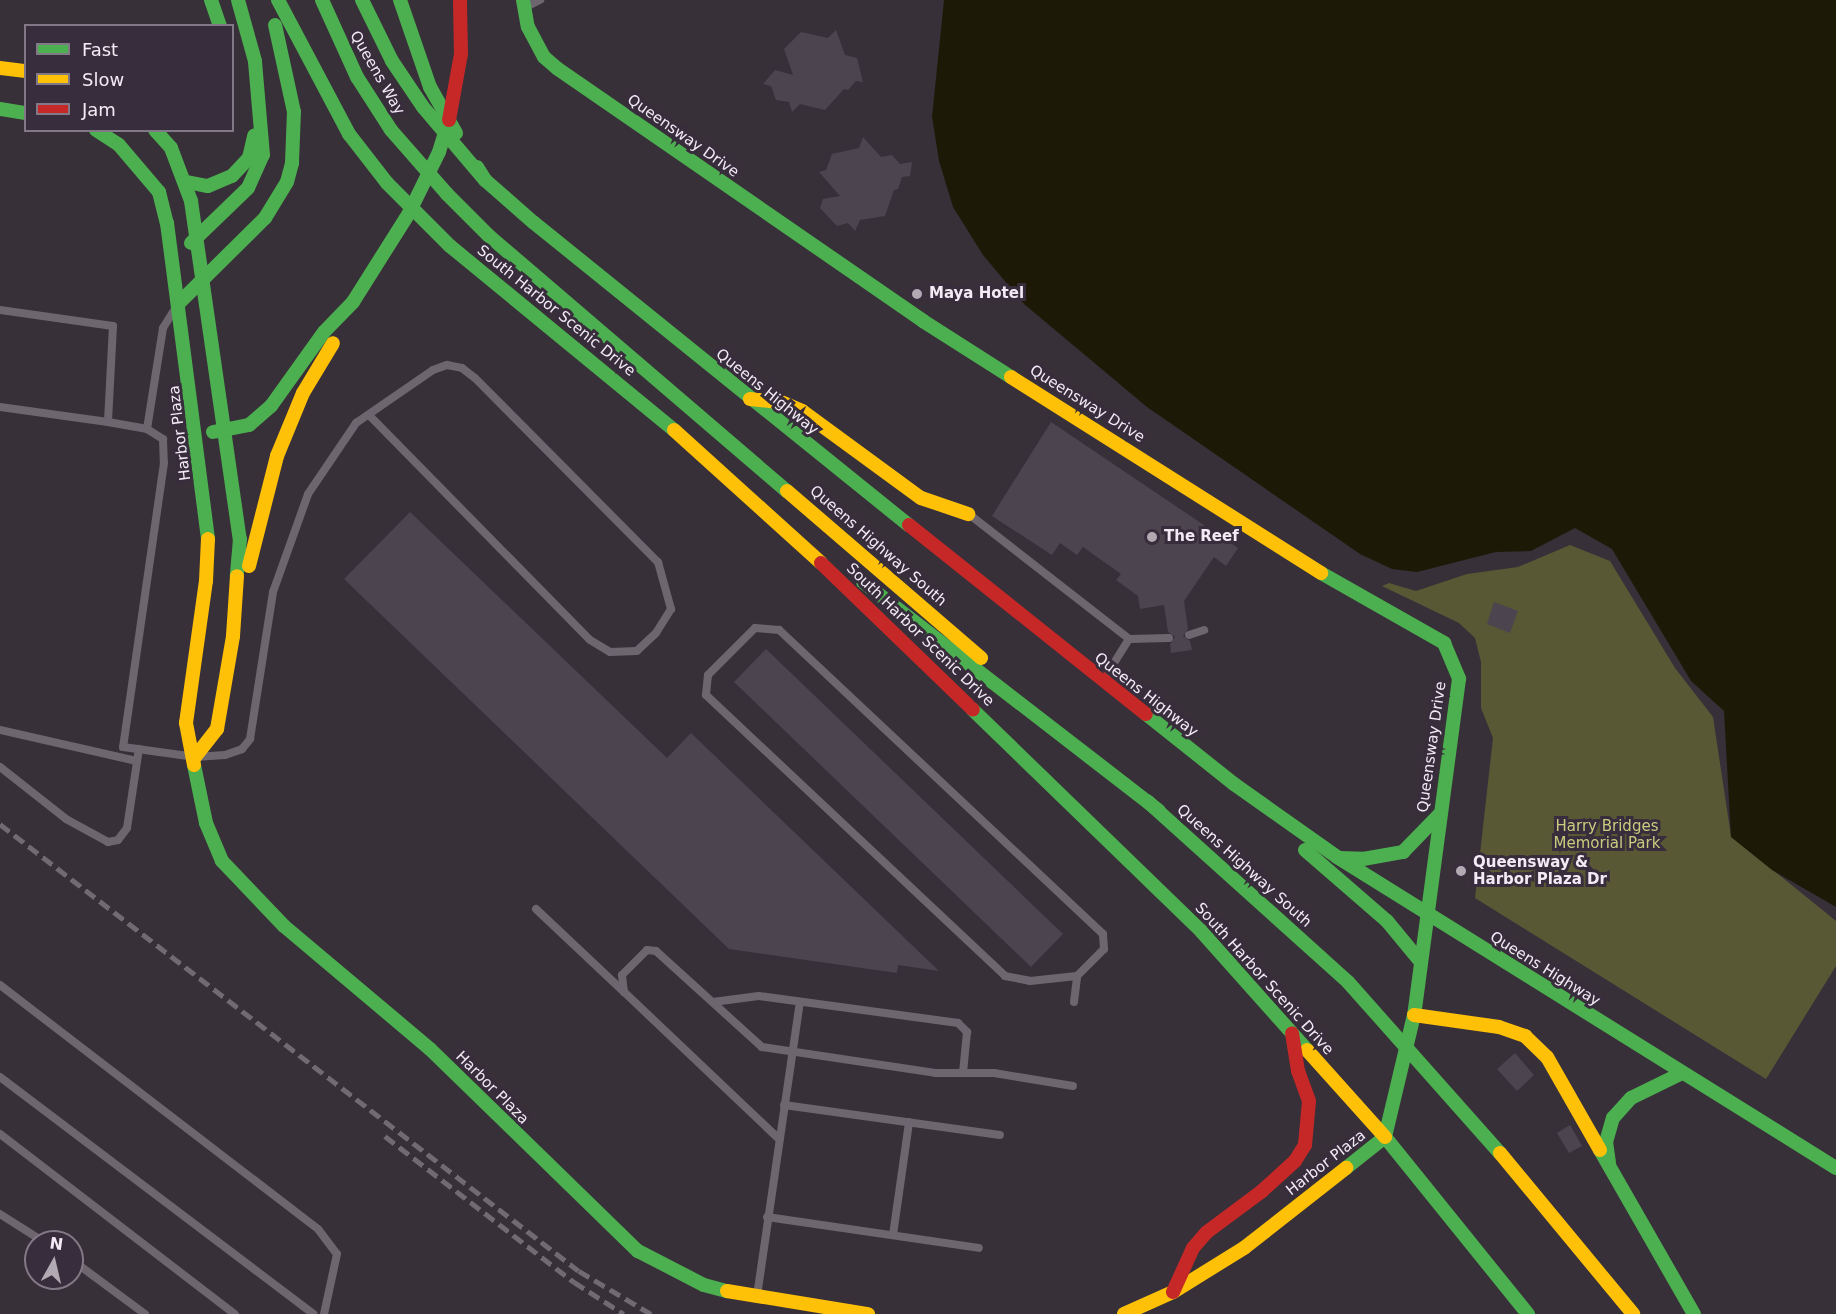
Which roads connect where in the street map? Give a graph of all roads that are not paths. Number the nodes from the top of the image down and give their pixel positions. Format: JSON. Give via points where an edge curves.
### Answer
{"nodes":[{"id":1,"x":212,"y":0,"type":"edge"},
{"id":2,"x":238,"y":0,"type":"edge"},
{"id":3,"x":266,"y":0,"type":"edge"},
{"id":4,"x":278,"y":0,"type":"edge"},
{"id":5,"x":322,"y":0,"type":"edge"},
{"id":6,"x":362,"y":0,"type":"edge"},
{"id":7,"x":399,"y":0,"type":"edge"},
{"id":8,"x":460,"y":0,"type":"edge"},
{"id":9,"x":540,"y":0,"type":"edge"},
{"id":10,"x":524,"y":4,"type":"edge"},
{"id":11,"x":219,"y":24,"type":"edge"},
{"id":12,"x":0,"y":68,"type":"edge"},
{"id":13,"x":24,"y":71,"type":"edge"},
{"id":14,"x":259,"y":92,"type":"junction"},
{"id":15,"x":0,"y":109,"type":"edge"},
{"id":16,"x":24,"y":113,"type":"edge"},
{"id":17,"x":391,"y":130,"type":"joint"},
{"id":18,"x":99,"y":132,"type":"edge"},
{"id":19,"x":157,"y":132,"type":"edge"},
{"id":20,"x":485,"y":180,"type":"junction"},
{"id":21,"x":187,"y":182,"type":"junction"},
{"id":22,"x":198,"y":235,"type":"junction"},
{"id":23,"x":173,"y":263,"type":"junction"},
{"id":24,"x":205,"y":275,"type":"junction"},
{"id":25,"x":179,"y":303,"type":"junction"},
{"id":26,"x":351,"y":304,"type":"junction"},
{"id":27,"x":0,"y":310,"type":"edge"},
{"id":28,"x":750,"y":399,"type":"junction"},
{"id":29,"x":0,"y":407,"type":"edge"},
{"id":30,"x":370,"y":417,"type":"junction"},
{"id":31,"x":108,"y":422,"type":"junction"},
{"id":32,"x":147,"y":429,"type":"junction"},
{"id":33,"x":227,"y":431,"type":"junction"},
{"id":34,"x":198,"y":433,"type":"junction"},
{"id":35,"x":727,"y":475,"type":"junction"},
{"id":36,"x":968,"y":514,"type":"joint"},
{"id":37,"x":1204,"y":630,"type":"dead end"},
{"id":38,"x":1190,"y":635,"type":"dead end"},
{"id":39,"x":233,"y":636,"type":"junction"},
{"id":40,"x":1169,"y":638,"type":"dead end"},
{"id":41,"x":1129,"y":639,"type":"junction"},
{"id":42,"x":1102,"y":682,"type":"junction"},
{"id":43,"x":0,"y":730,"type":"edge"},
{"id":44,"x":1164,"y":730,"type":"junction"},
{"id":45,"x":139,"y":749,"type":"junction"},
{"id":46,"x":195,"y":757,"type":"junction"},
{"id":47,"x":137,"y":761,"type":"junction"},
{"id":48,"x":0,"y":767,"type":"edge"},
{"id":49,"x":1159,"y":811,"type":"junction"},
{"id":50,"x":1440,"y":814,"type":"junction"},
{"id":51,"x":1337,"y":857,"type":"junction"},
{"id":52,"x":536,"y":909,"type":"dead end"},
{"id":53,"x":1427,"y":914,"type":"junction"},
{"id":54,"x":1420,"y":961,"type":"junction"},
{"id":55,"x":1077,"y":976,"type":"junction"},
{"id":56,"x":0,"y":985,"type":"edge"},
{"id":57,"x":624,"y":992,"type":"junction"},
{"id":58,"x":713,"y":1002,"type":"junction"},
{"id":59,"x":800,"y":1002,"type":"junction"},
{"id":60,"x":1074,"y":1002,"type":"dead end"},
{"id":61,"x":1414,"y":1015,"type":"junction"},
{"id":62,"x":1292,"y":1033,"type":"junction"},
{"id":63,"x":793,"y":1050,"type":"junction"},
{"id":64,"x":963,"y":1073,"type":"junction"},
{"id":65,"x":1682,"y":1073,"type":"junction"},
{"id":66,"x":0,"y":1077,"type":"edge"},
{"id":67,"x":1072,"y":1086,"type":"dead end"},
{"id":68,"x":784,"y":1104,"type":"junction"},
{"id":69,"x":909,"y":1122,"type":"junction"},
{"id":70,"x":0,"y":1134,"type":"edge"},
{"id":71,"x":1000,"y":1135,"type":"dead end"},
{"id":72,"x":1385,"y":1137,"type":"junction"},
{"id":73,"x":779,"y":1139,"type":"junction"},
{"id":74,"x":1609,"y":1164,"type":"junction"},
{"id":75,"x":1836,"y":1168,"type":"edge"},
{"id":76,"x":0,"y":1214,"type":"edge"},
{"id":77,"x":767,"y":1217,"type":"junction"},
{"id":78,"x":25,"y":1230,"type":"edge"},
{"id":79,"x":893,"y":1235,"type":"junction"},
{"id":80,"x":980,"y":1248,"type":"dead end"},
{"id":81,"x":84,"y":1269,"type":"edge"},
{"id":82,"x":1173,"y":1292,"type":"junction"},
{"id":83,"x":756,"y":1298,"type":"junction"},
{"id":84,"x":145,"y":1314,"type":"edge"},
{"id":85,"x":235,"y":1314,"type":"edge"},
{"id":86,"x":313,"y":1314,"type":"edge"},
{"id":87,"x":324,"y":1314,"type":"edge"},
{"id":88,"x":868,"y":1314,"type":"edge"},
{"id":89,"x":1124,"y":1314,"type":"edge"},
{"id":90,"x":1528,"y":1314,"type":"edge"},
{"id":91,"x":1633,"y":1314,"type":"edge"},
{"id":92,"x":1694,"y":1314,"type":"edge"}],
"edges":[{"from":1,"to":11,"type":"main road"},
{"from":2,"to":14,"type":"main road"},
{"from":3,"to":24,"type":"main road","via":[[283,46],[292,95],[292,163],[280,198],[265,218]]},
{"from":4,"to":35,"type":"main road","name":"South Harbor Scenic Drive","via":[[349,134],[387,183],[450,246]]},
{"from":5,"to":17,"type":"main road","name":"Queens Way","via":[[340,48]]},
{"from":6,"to":20,"type":"main road","via":[[392,61],[423,107]]},
{"from":7,"to":20,"type":"main road","via":[[430,87]]},
{"from":8,"to":26,"type":"main road","via":[[463,28],[456,85],[439,152],[409,213]]},
{"from":9,"to":10,"type":"lane"},
{"from":10,"to":50,"type":"main road","name":"Queensway Drive","via":[[528,27],[544,57],[568,76],[923,321],[1368,603],[1444,643],[1459,679]]},
{"from":12,"to":13,"type":"main road"},
{"from":14,"to":21,"type":"main road","via":[[249,158],[221,183],[208,186]]},
{"from":14,"to":22,"type":"main road","via":[[264,132],[259,170],[236,202]]},
{"from":15,"to":16,"type":"main road"},
{"from":17,"to":49,"type":"main road","name":"Queens Highway South","via":[[488,235]]},
{"from":18,"to":23,"type":"main road","name":"Harbor Plaza","via":[[126,152],[159,192]]},
{"from":19,"to":21,"type":"main road","via":[[171,148]]},
{"from":20,"to":28,"type":"main road","name":"Queens Highway"},
{"from":21,"to":22,"type":"main road"},
{"from":22,"to":23,"type":"main road"},
{"from":22,"to":24,"type":"main road"},
{"from":23,"to":25,"type":"main road","name":"Harbor Plaza"},
{"from":24,"to":25,"type":"main road"},
{"from":24,"to":33,"type":"main road"},
{"from":25,"to":32,"type":"lane","via":[[163,328]]},
{"from":25,"to":34,"type":"main road","name":"Harbor Plaza"},
{"from":26,"to":33,"type":"main road","via":[[324,332],[272,406],[249,425]]},
{"from":26,"to":39,"type":"main road","via":[[303,393],[277,456]]},
{"from":27,"to":31,"type":"lane","via":[[113,326]]},
{"from":28,"to":36,"type":"main road","via":[[781,402],[802,411],[921,498]]},
{"from":28,"to":42,"type":"main road","name":"Queens Highway"},
{"from":29,"to":31,"type":"lane"},
{"from":30,"to":30,"type":"lane","via":[[590,640],[610,652],[637,651],[656,633],[671,609],[658,562],[462,368],[447,365],[433,370]]},
{"from":30,"to":46,"type":"lane","via":[[356,423],[338,444],[308,494],[292,535],[273,592],[250,739],[242,749],[225,755]]},
{"from":31,"to":32,"type":"lane"},
{"from":32,"to":45,"type":"lane","via":[[163,439],[164,463],[123,747]]},
{"from":33,"to":34,"type":"main road"},
{"from":33,"to":39,"type":"main road","via":[[240,539]]},
{"from":34,"to":46,"type":"main road","name":"Harbor Plaza","via":[[208,530],[206,581],[186,723]]},
{"from":35,"to":49,"type":"main road"},
{"from":35,"to":62,"type":"main road","name":"South Harbor Scenic Drive","via":[[1202,931]]},
{"from":36,"to":41,"type":"lane"},
{"from":37,"to":38,"type":"lane"},
{"from":39,"to":46,"type":"main road","via":[[217,729]]},
{"from":40,"to":41,"type":"lane"},
{"from":41,"to":42,"type":"lane"},
{"from":42,"to":44,"type":"main road","name":"Queens Highway"},
{"from":43,"to":47,"type":"lane"},
{"from":44,"to":51,"type":"main road","name":"Queens Highway"},
{"from":44,"to":54,"type":"main road","via":[[1387,921]]},
{"from":45,"to":46,"type":"lane"},
{"from":45,"to":47,"type":"lane"},
{"from":46,"to":83,"type":"main road","name":"Harbor Plaza","via":[[206,823],[222,861],[246,890],[430,1049],[638,1251],[704,1285]]},
{"from":47,"to":48,"type":"lane","via":[[127,828],[118,840],[108,842],[66,819]]},
{"from":49,"to":91,"type":"main road","name":"Queens Highway South","via":[[1348,982],[1471,1118]]},
{"from":50,"to":51,"type":"main road","via":[[1403,852],[1363,859]]},
{"from":50,"to":53,"type":"main road","name":"Queensway Drive"},
{"from":51,"to":53,"type":"main road","name":"Queens Highway"},
{"from":52,"to":57,"type":"lane"},
{"from":53,"to":54,"type":"main road","name":"Harbor Plaza"},
{"from":53,"to":65,"type":"main road","name":"Queens Highway"},
{"from":54,"to":61,"type":"main road","name":"Harbor Plaza"},
{"from":55,"to":55,"type":"lane","via":[[1104,949],[1103,934],[779,630],[755,628],[708,675],[706,695],[1005,976],[1030,981]]},
{"from":55,"to":60,"type":"lane"},
{"from":56,"to":87,"type":"lane","via":[[318,1229],[338,1254]]},
{"from":57,"to":58,"type":"lane","via":[[622,975],[647,950],[656,951]]},
{"from":57,"to":73,"type":"lane"},
{"from":58,"to":59,"type":"lane","via":[[759,996]]},
{"from":58,"to":63,"type":"lane","via":[[762,1047]]},
{"from":59,"to":63,"type":"lane"},
{"from":59,"to":64,"type":"lane","via":[[958,1023],[967,1032]]},
{"from":61,"to":72,"type":"main road","name":"Harbor Plaza"},
{"from":61,"to":74,"type":"main road","via":[[1499,1027],[1525,1036],[1547,1057]]},
{"from":62,"to":72,"type":"main road","name":"South Harbor Scenic Drive"},
{"from":62,"to":82,"type":"main road","via":[[1294,1056],[1309,1101],[1305,1145],[1295,1161],[1262,1191],[1207,1232],[1193,1248]]},
{"from":63,"to":64,"type":"lane","via":[[936,1073]]},
{"from":63,"to":68,"type":"lane"},
{"from":64,"to":67,"type":"lane","via":[[993,1073]]},
{"from":65,"to":74,"type":"main road","via":[[1631,1098],[1613,1118],[1606,1143]]},
{"from":65,"to":75,"type":"main road","name":"Queens Highway"},
{"from":66,"to":86,"type":"lane"},
{"from":68,"to":69,"type":"lane"},
{"from":68,"to":73,"type":"lane"},
{"from":69,"to":71,"type":"lane"},
{"from":69,"to":79,"type":"lane"},
{"from":70,"to":85,"type":"lane"},
{"from":72,"to":82,"type":"main road","name":"Harbor Plaza","via":[[1244,1248]]},
{"from":72,"to":90,"type":"main road","name":"South Harbor Scenic Drive"},
{"from":73,"to":77,"type":"lane"},
{"from":74,"to":92,"type":"main road"},
{"from":76,"to":78,"type":"lane"},
{"from":77,"to":79,"type":"lane"},
{"from":77,"to":83,"type":"lane"},
{"from":79,"to":80,"type":"lane"},
{"from":81,"to":84,"type":"lane"},
{"from":82,"to":89,"type":"main road","name":"Harbor Plaza"},
{"from":83,"to":88,"type":"main road","name":"Harbor Plaza"}]}
